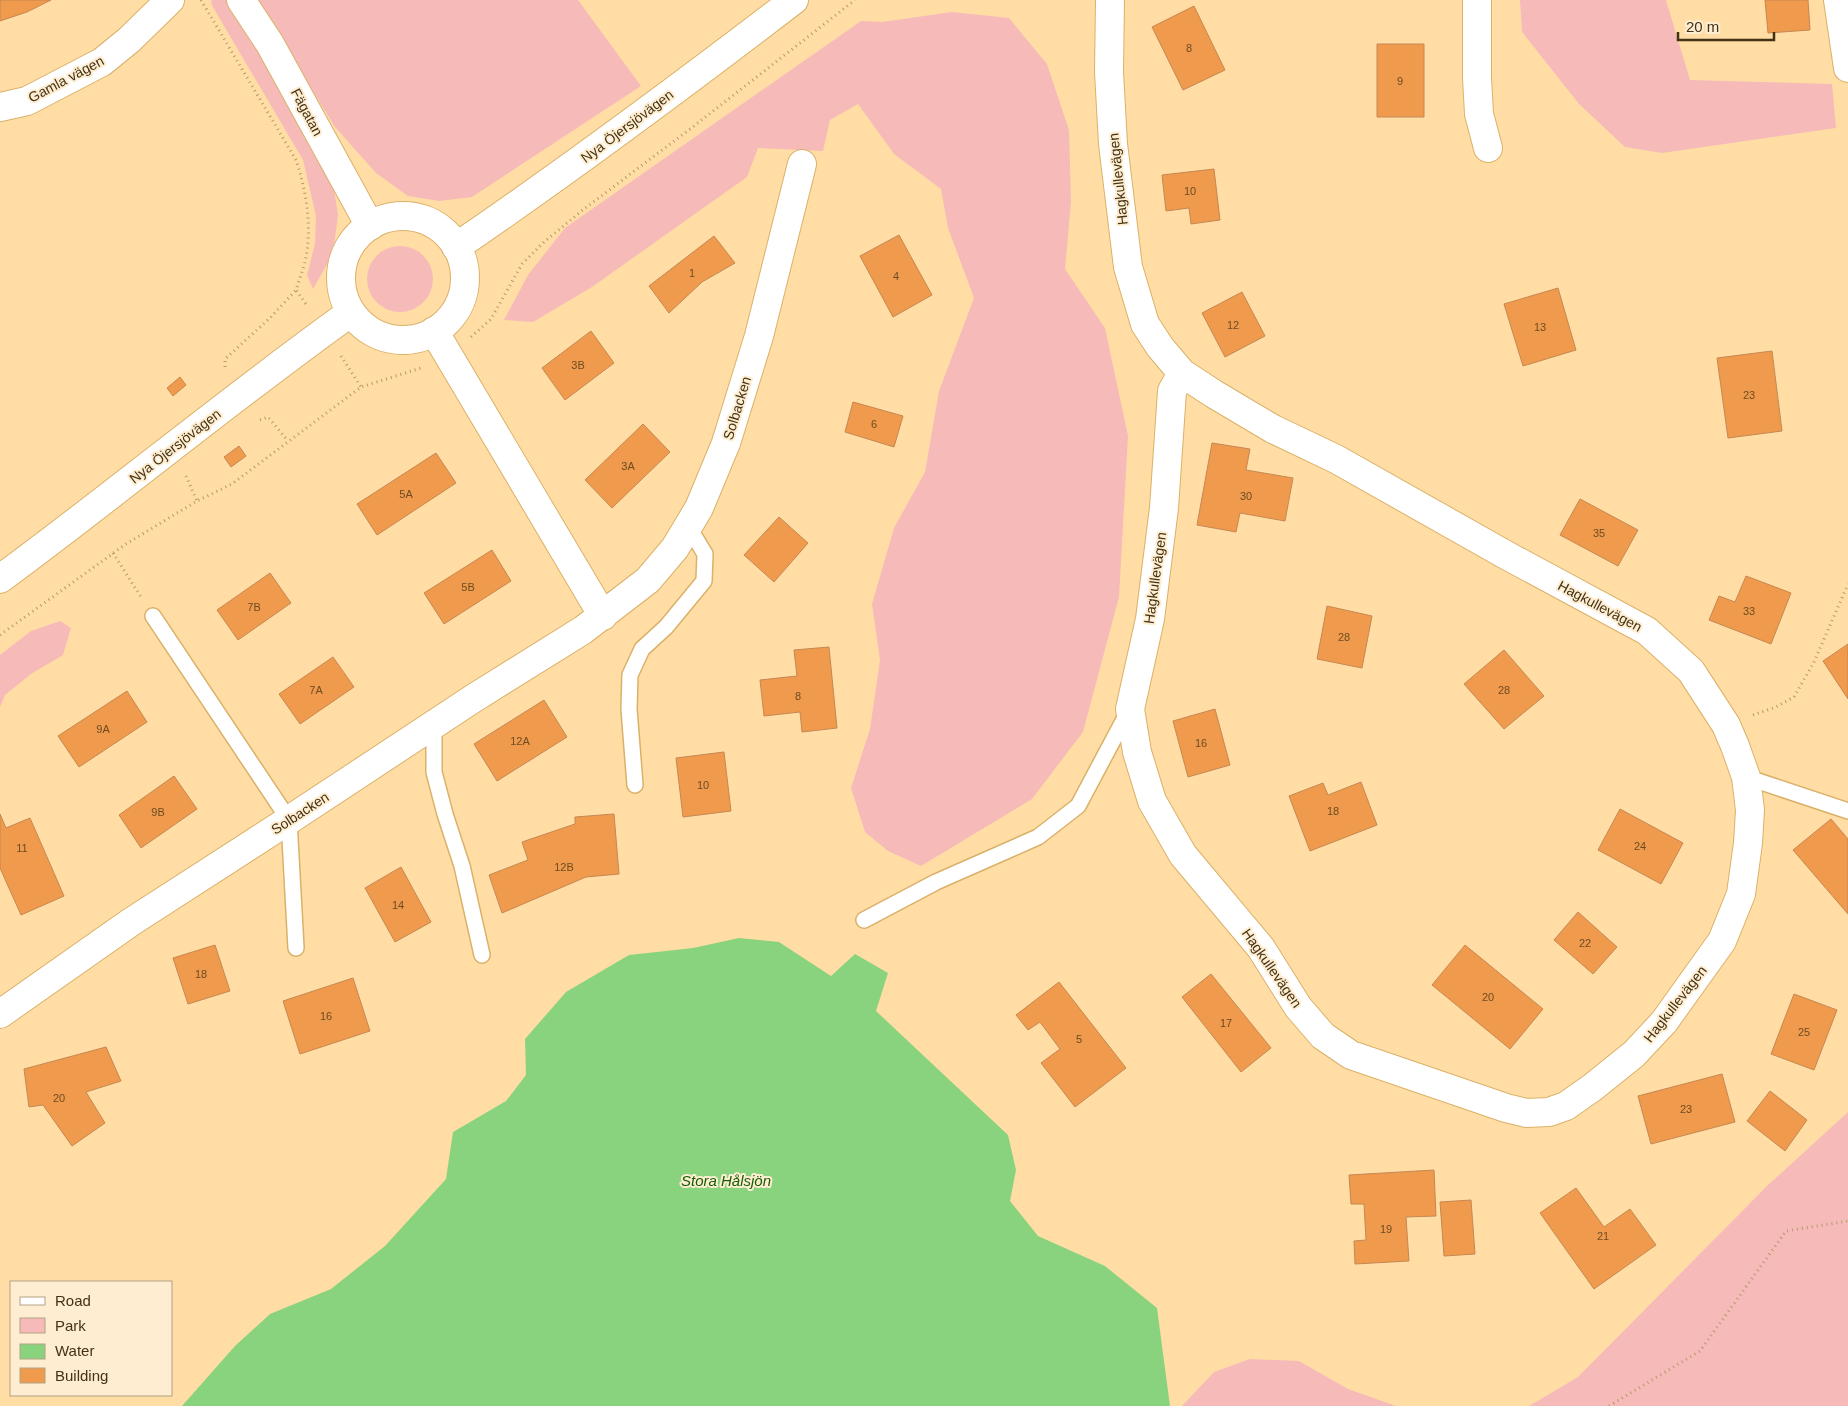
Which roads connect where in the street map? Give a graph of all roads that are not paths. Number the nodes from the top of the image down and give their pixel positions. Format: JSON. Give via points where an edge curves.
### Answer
{"nodes":[{"id":1,"x":170,"y":0,"type":"edge"},
{"id":2,"x":241,"y":0,"type":"edge"},
{"id":3,"x":794,"y":0,"type":"edge"},
{"id":4,"x":1110,"y":0,"type":"edge"},
{"id":5,"x":1477,"y":0,"type":"edge"},
{"id":6,"x":1838,"y":0,"type":"edge"},
{"id":7,"x":1848,"y":68,"type":"edge"},
{"id":8,"x":0,"y":108,"type":"edge"},
{"id":9,"x":1488,"y":148,"type":"dead end"},
{"id":10,"x":802,"y":164,"type":"dead end"},
{"id":11,"x":370,"y":226,"type":"junction"},
{"id":12,"x":456,"y":247,"type":"junction"},
{"id":13,"x":350,"y":313,"type":"junction"},
{"id":14,"x":434,"y":331,"type":"junction"},
{"id":15,"x":1182,"y":373,"type":"junction"},
{"id":16,"x":688,"y":526,"type":"junction"},
{"id":17,"x":0,"y":579,"type":"edge"},
{"id":18,"x":153,"y":616,"type":"road end"},
{"id":19,"x":603,"y":616,"type":"junction"},
{"id":20,"x":1130,"y":708,"type":"junction"},
{"id":21,"x":434,"y":725,"type":"junction"},
{"id":22,"x":1746,"y":777,"type":"junction"},
{"id":23,"x":635,"y":785,"type":"dead end"},
{"id":24,"x":1848,"y":811,"type":"edge"},
{"id":25,"x":290,"y":820,"type":"junction"},
{"id":26,"x":864,"y":920,"type":"dead end"},
{"id":27,"x":296,"y":948,"type":"dead end"},
{"id":28,"x":482,"y":955,"type":"dead end"},
{"id":29,"x":0,"y":1014,"type":"edge"}],
"edges":[{"from":1,"to":8,"type":"street","name":"Gamla vägen","via":[[102,62],[26,100]]},
{"from":2,"to":11,"type":"street","name":"Fägatan","via":[[270,44]]},
{"from":3,"to":12,"type":"street","name":"Nya Öjersjövägen","via":[[623,129]]},
{"from":4,"to":15,"type":"street","name":"Hagkullevägen","via":[[1113,144],[1128,267],[1145,324]]},
{"from":5,"to":9,"type":"street","via":[[1479,114]]},
{"from":6,"to":7,"type":"street"},
{"from":10,"to":16,"type":"street","name":"Solbacken","via":[[759,336],[726,443],[699,508]]},
{"from":11,"to":12,"type":"street","via":[[398,217],[418,218],[444,232]]},
{"from":11,"to":13,"type":"street","via":[[356,238],[343,263],[342,291]]},
{"from":12,"to":14,"type":"street","via":[[464,269],[463,293],[452,315]]},
{"from":13,"to":14,"type":"street","via":[[367,328],[391,339],[409,340]]},
{"from":13,"to":17,"type":"street","name":"Nya Öjersjövägen","via":[[259,379]]},
{"from":14,"to":19,"type":"street"},
{"from":15,"to":20,"type":"street","name":"Hagkullevägen","via":[[1172,391],[1164,508],[1150,620]]},
{"from":15,"to":22,"type":"street","name":"Hagkullevägen","via":[[1273,429],[1336,459],[1647,631],[1692,671],[1726,724]]},
{"from":16,"to":19,"type":"street","name":"Solbacken","via":[[676,548],[648,580]]},
{"from":16,"to":23,"type":"lane","via":[[705,554],[704,581],[666,627],[642,649],[630,674],[629,709]]},
{"from":18,"to":25,"type":"lane"},
{"from":19,"to":21,"type":"street","name":"Solbacken"},
{"from":20,"to":22,"type":"street","name":"Hagkullevägen","via":[[1137,752],[1152,800],[1183,855],[1261,948],[1298,1007],[1323,1036],[1351,1055],[1526,1113],[1548,1112],[1566,1106],[1634,1054],[1664,1022],[1722,941],[1741,894],[1750,810]]},
{"from":20,"to":26,"type":"lane","via":[[1078,806],[1038,837],[936,882]]},
{"from":21,"to":25,"type":"street","name":"Solbacken"},
{"from":21,"to":28,"type":"lane","via":[[434,772],[462,866]]},
{"from":22,"to":24,"type":"lane"},
{"from":25,"to":27,"type":"lane"},
{"from":25,"to":29,"type":"street","name":"Solbacken","via":[[131,922]]}]}
